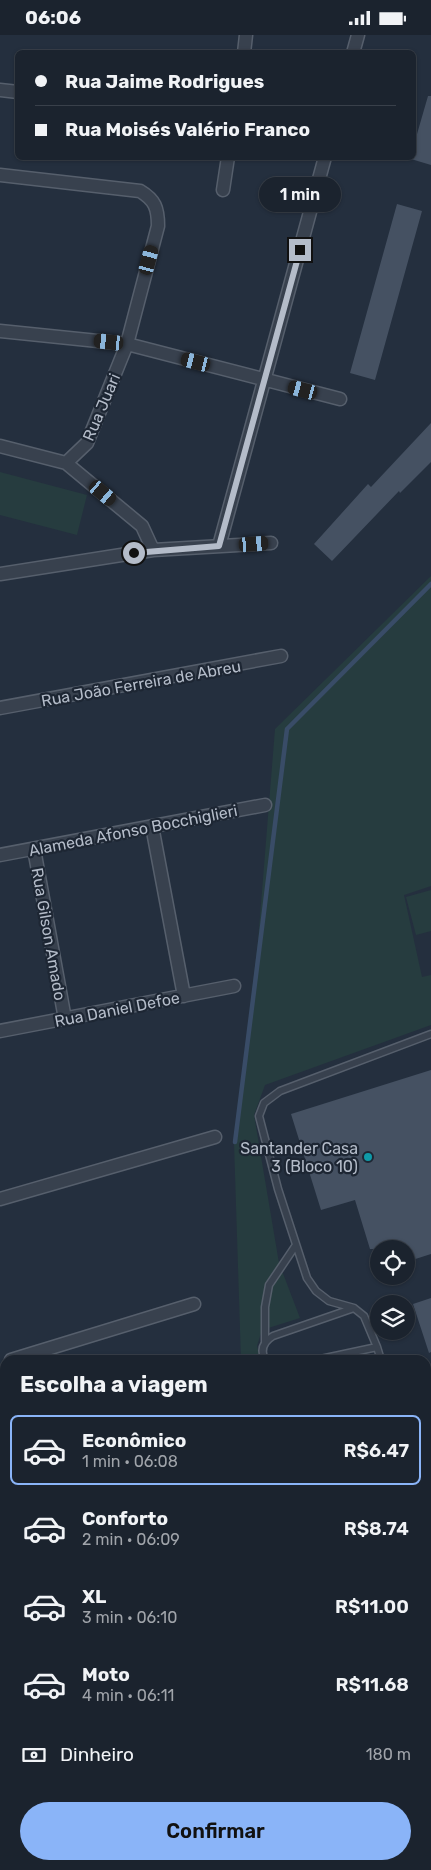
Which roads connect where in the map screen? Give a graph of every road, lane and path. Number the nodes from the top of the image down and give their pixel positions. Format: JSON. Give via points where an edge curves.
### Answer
{"nodes":[{"id":1,"x":246,"y":35,"type":"edge"},
{"id":2,"x":358,"y":35,"type":"edge"},
{"id":3,"x":244,"y":50,"type":"edge"},
{"id":4,"x":354,"y":50,"type":"edge"},
{"id":5,"x":0,"y":90,"type":"edge"},
{"id":6,"x":15,"y":92,"type":"edge"},
{"id":7,"x":228,"y":160,"type":"edge"},
{"id":8,"x":324,"y":160,"type":"edge"},
{"id":9,"x":0,"y":175,"type":"edge"},
{"id":10,"x":223,"y":190,"type":"dead end"},
{"id":11,"x":0,"y":331,"type":"edge"},
{"id":12,"x":127,"y":344,"type":"junction"},
{"id":13,"x":266,"y":380,"type":"junction"},
{"id":14,"x":340,"y":399,"type":"dead end"},
{"id":15,"x":0,"y":446,"type":"edge"},
{"id":16,"x":66,"y":463,"type":"junction"},
{"id":17,"x":271,"y":543,"type":"dead end"},
{"id":18,"x":219,"y":546,"type":"junction"},
{"id":19,"x":153,"y":551,"type":"junction"},
{"id":20,"x":0,"y":574,"type":"edge"},
{"id":21,"x":281,"y":656,"type":"dead end"},
{"id":22,"x":0,"y":708,"type":"edge"},
{"id":23,"x":265,"y":805,"type":"dead end"},
{"id":24,"x":152,"y":826,"type":"junction"},
{"id":25,"x":34,"y":849,"type":"junction"},
{"id":26,"x":0,"y":855,"type":"edge"},
{"id":27,"x":234,"y":986,"type":"dead end"},
{"id":28,"x":184,"y":996,"type":"junction"},
{"id":29,"x":65,"y":1019,"type":"junction"},
{"id":30,"x":0,"y":1031,"type":"edge"},
{"id":31,"x":431,"y":1034,"type":"edge"},
{"id":32,"x":215,"y":1137,"type":"dead end"},
{"id":33,"x":0,"y":1199,"type":"edge"},
{"id":34,"x":296,"y":1245,"type":"junction"},
{"id":35,"x":194,"y":1304,"type":"dead end"},
{"id":36,"x":354,"y":1309,"type":"junction"},
{"id":37,"x":265,"y":1342,"type":"junction"},
{"id":38,"x":377,"y":1347,"type":"junction"},
{"id":39,"x":27,"y":1355,"type":"edge"},
{"id":40,"x":264,"y":1355,"type":"edge"},
{"id":41,"x":339,"y":1355,"type":"edge"},
{"id":42,"x":380,"y":1355,"type":"edge"}],
"edges":[{"from":1,"to":3,"type":"street"},
{"from":2,"to":4,"type":"street"},
{"from":5,"to":6,"type":"street"},
{"from":7,"to":10,"type":"street"},
{"from":8,"to":13,"type":"street"},
{"from":9,"to":12,"type":"street","name":"Rua Juari","via":[[125,188],[151,197],[158,210],[158,226]]},
{"from":11,"to":12,"type":"street"},
{"from":12,"to":13,"type":"street"},
{"from":12,"to":16,"type":"street","name":"Rua Juari","via":[[87,443]]},
{"from":13,"to":14,"type":"street"},
{"from":13,"to":18,"type":"street"},
{"from":15,"to":16,"type":"street"},
{"from":16,"to":19,"type":"street","via":[[142,526]]},
{"from":17,"to":18,"type":"street"},
{"from":18,"to":19,"type":"street"},
{"from":19,"to":20,"type":"street"},
{"from":21,"to":22,"type":"street","name":"Rua João Ferreira de Abreu"},
{"from":23,"to":24,"type":"street","name":"Alameda Afonso Bocchiglieri"},
{"from":24,"to":25,"type":"street","name":"Alameda Afonso Bocchiglieri"},
{"from":24,"to":28,"type":"street"},
{"from":25,"to":26,"type":"street","name":"Alameda Afonso Bocchiglieri"},
{"from":25,"to":29,"type":"street","name":"Rua Gilson Amado"},
{"from":27,"to":28,"type":"street","name":"Rua Daniel Defoe"},
{"from":28,"to":29,"type":"street","name":"Rua Daniel Defoe"},
{"from":29,"to":30,"type":"street","name":"Rua Daniel Defoe"},
{"from":31,"to":34,"type":"lane","via":[[280,1091],[264,1103],[259,1116]]},
{"from":32,"to":33,"type":"street"},
{"from":34,"to":36,"type":"lane","via":[[307,1278],[316,1291],[329,1301]]},
{"from":34,"to":37,"type":"lane","via":[[269,1285]]},
{"from":35,"to":39,"type":"street"},
{"from":36,"to":37,"type":"lane","via":[[273,1336]]},
{"from":36,"to":38,"type":"lane","via":[[364,1316]]},
{"from":37,"to":40,"type":"lane"},
{"from":38,"to":41,"type":"lane"},
{"from":38,"to":42,"type":"lane"}]}
